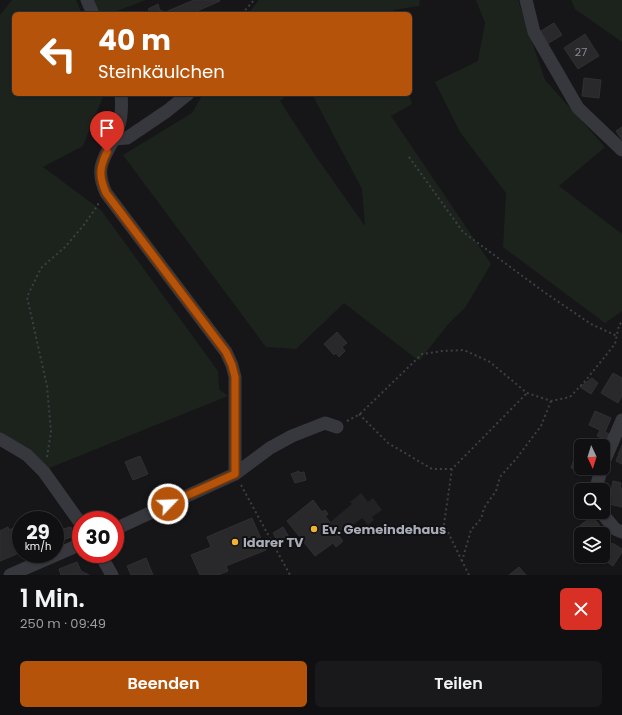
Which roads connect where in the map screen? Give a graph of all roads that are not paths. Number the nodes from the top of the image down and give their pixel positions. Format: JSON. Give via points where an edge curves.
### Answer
{"nodes":[{"id":1,"x":87,"y":0,"type":"edge"},
{"id":2,"x":526,"y":0,"type":"edge"},
{"id":3,"x":92,"y":12,"type":"edge"},
{"id":4,"x":121,"y":96,"type":"edge"},
{"id":5,"x":186,"y":96,"type":"edge"},
{"id":6,"x":114,"y":140,"type":"junction"},
{"id":7,"x":622,"y":150,"type":"edge"},
{"id":8,"x":622,"y":420,"type":"edge"},
{"id":9,"x":337,"y":427,"type":"road end"},
{"id":10,"x":0,"y":439,"type":"edge"},
{"id":11,"x":610,"y":448,"type":"edge"},
{"id":12,"x":235,"y":474,"type":"junction"},
{"id":13,"x":72,"y":511,"type":"edge"},
{"id":14,"x":607,"y":519,"type":"edge"},
{"id":15,"x":124,"y":525,"type":"edge"},
{"id":16,"x":622,"y":532,"type":"edge"},
{"id":17,"x":72,"y":548,"type":"edge"},
{"id":18,"x":105,"y":563,"type":"edge"},
{"id":19,"x":10,"y":575,"type":"edge"},
{"id":20,"x":112,"y":575,"type":"edge"}],
"edges":[{"from":1,"to":3,"type":"street"},
{"from":2,"to":7,"type":"street","via":[[534,32],[578,108]]},
{"from":4,"to":6,"type":"street","via":[[120,120]]},
{"from":5,"to":6,"type":"street","via":[[127,138]]},
{"from":6,"to":12,"type":"street","via":[[101,164],[100,174],[106,193],[226,352],[232,365],[236,394]]},
{"from":8,"to":11,"type":"street"},
{"from":9,"to":12,"type":"street","via":[[325,423],[292,436],[270,448]]},
{"from":10,"to":13,"type":"street","via":[[27,455],[44,472]]},
{"from":12,"to":15,"type":"street"},
{"from":14,"to":16,"type":"street","via":[[615,529]]},
{"from":17,"to":19,"type":"street"},
{"from":18,"to":20,"type":"street"}]}
